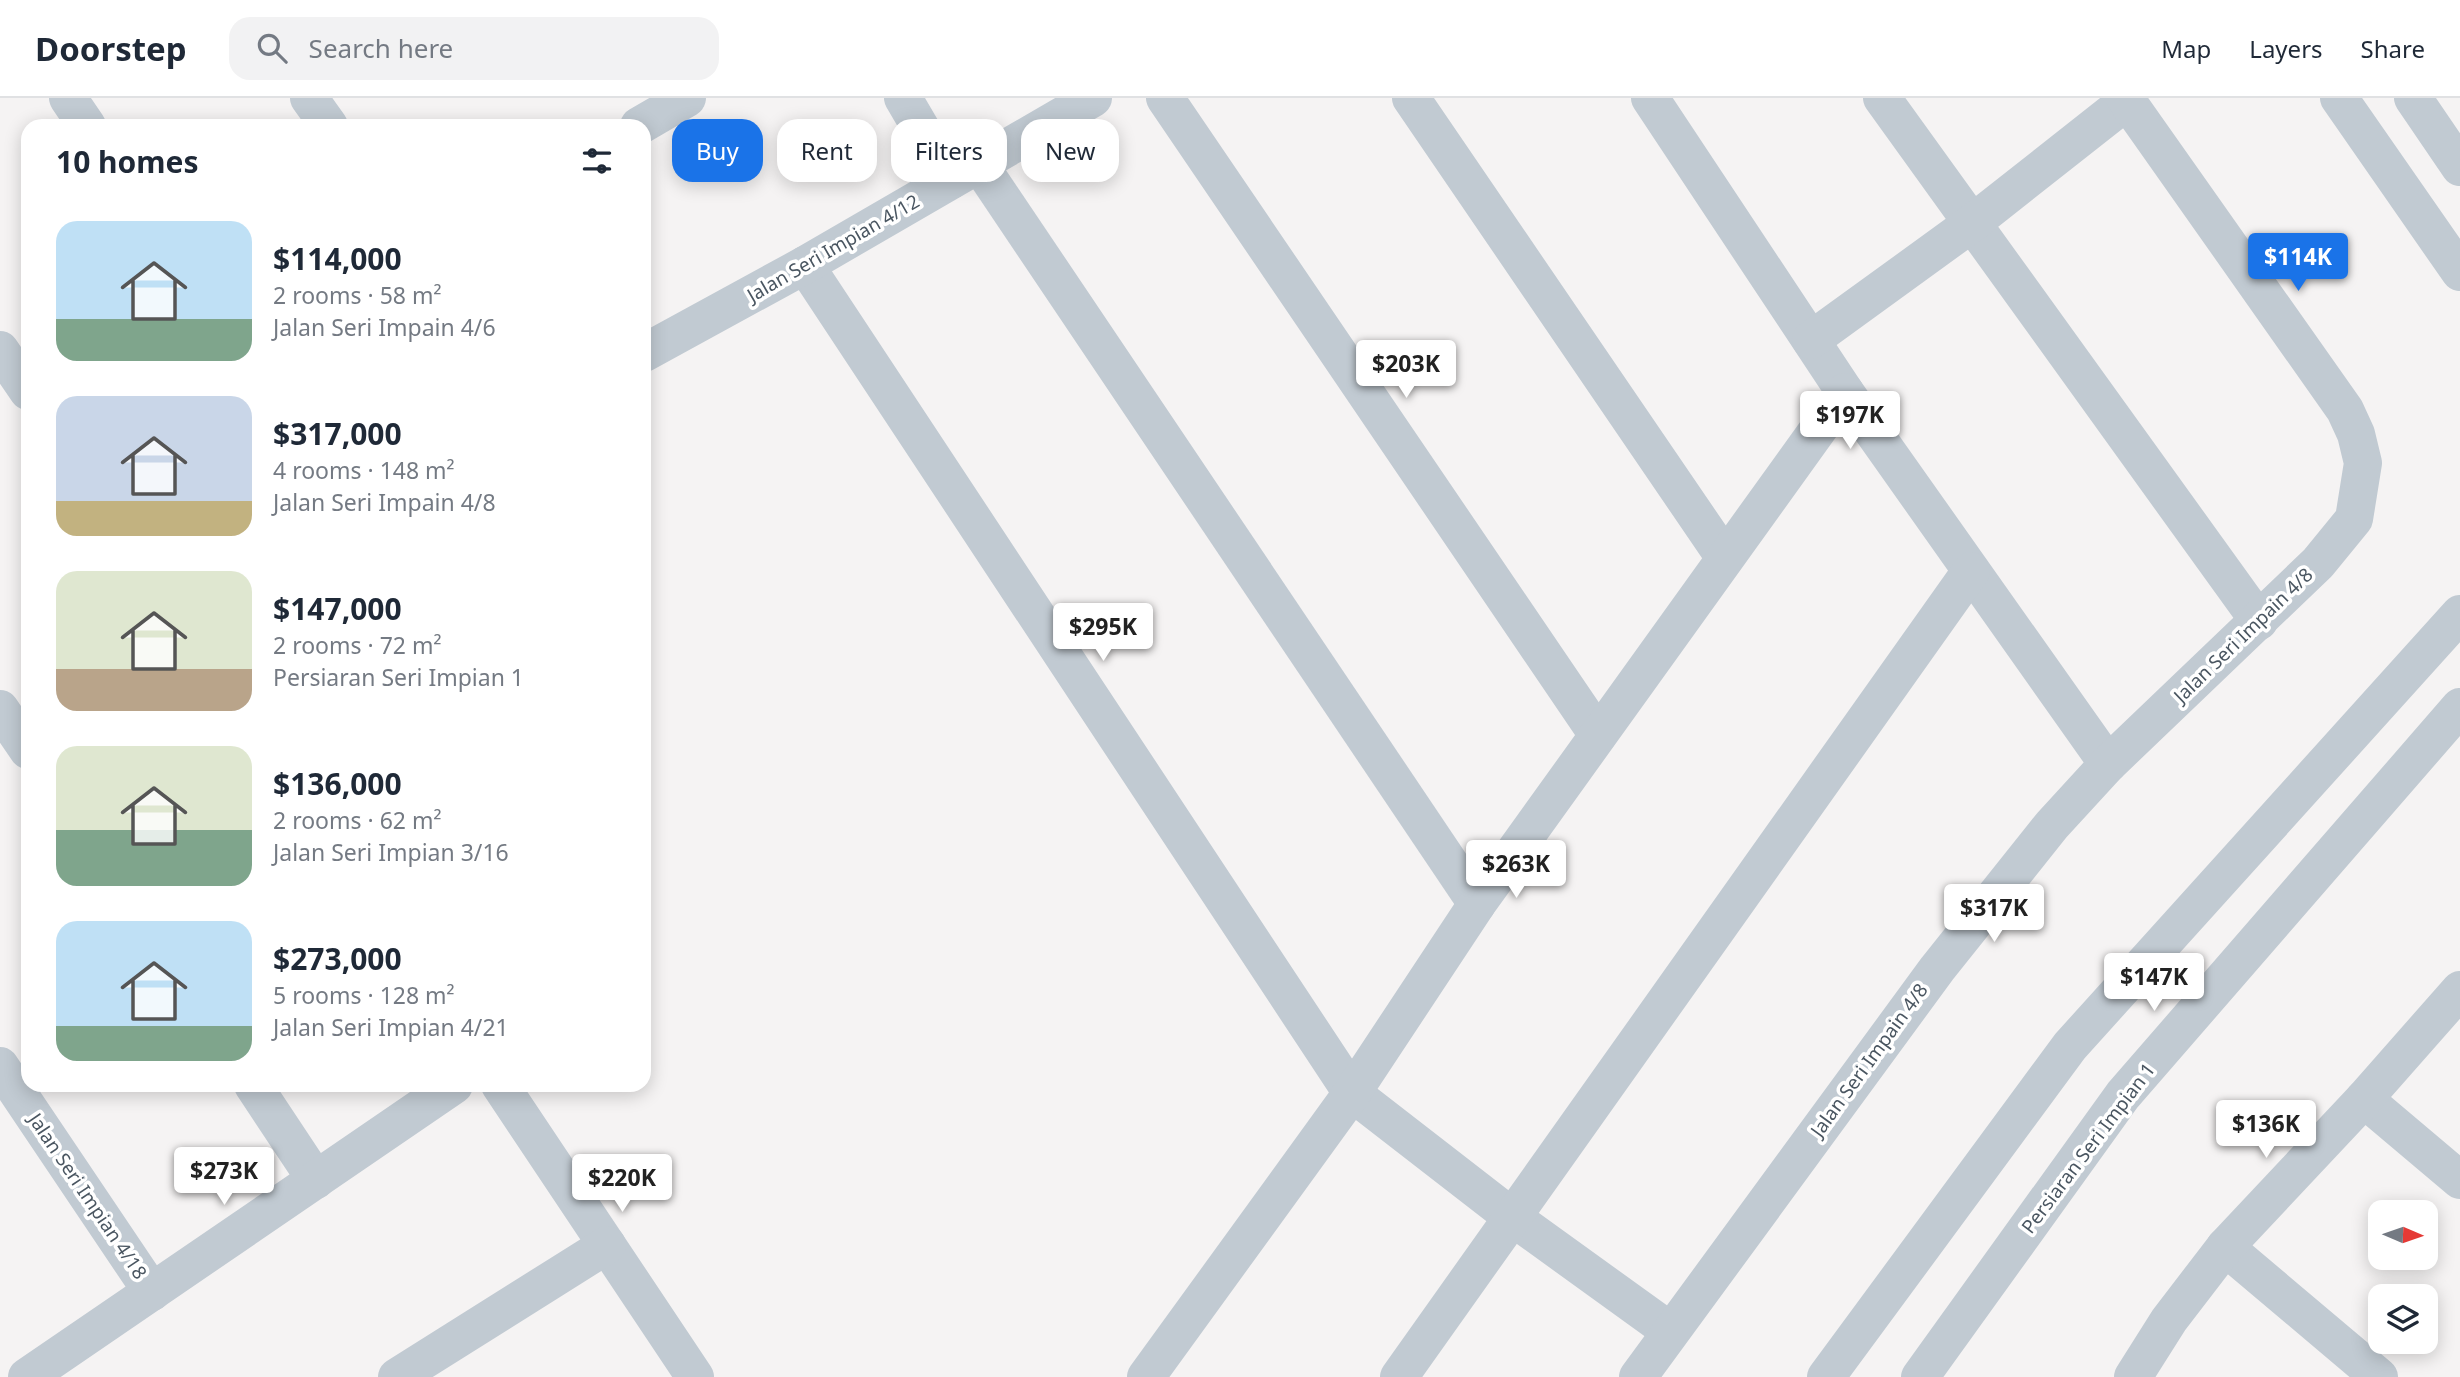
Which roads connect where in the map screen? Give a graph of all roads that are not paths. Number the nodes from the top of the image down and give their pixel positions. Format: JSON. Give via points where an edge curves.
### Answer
{"nodes":[{"id":1,"x":68,"y":98,"type":"edge"},
{"id":2,"x":309,"y":98,"type":"edge"},
{"id":3,"x":687,"y":98,"type":"edge"},
{"id":4,"x":903,"y":98,"type":"edge"},
{"id":5,"x":1093,"y":98,"type":"edge"},
{"id":6,"x":1165,"y":98,"type":"edge"},
{"id":7,"x":1411,"y":98,"type":"edge"},
{"id":8,"x":1650,"y":98,"type":"edge"},
{"id":9,"x":1882,"y":98,"type":"edge"},
{"id":10,"x":2339,"y":98,"type":"edge"},
{"id":11,"x":2413,"y":98,"type":"edge"},
{"id":12,"x":2126,"y":100,"type":"edge"},
{"id":13,"x":82,"y":119,"type":"edge"},
{"id":14,"x":324,"y":119,"type":"edge"},
{"id":15,"x":651,"y":119,"type":"edge"},
{"id":16,"x":921,"y":119,"type":"edge"},
{"id":17,"x":1007,"y":148,"type":"edge"},
{"id":18,"x":2460,"y":167,"type":"edge"},
{"id":19,"x":948,"y":182,"type":"edge"},
{"id":20,"x":972,"y":182,"type":"edge"},
{"id":21,"x":1971,"y":223,"type":"junction"},
{"id":22,"x":805,"y":265,"type":"junction"},
{"id":23,"x":2460,"y":272,"type":"edge"},
{"id":24,"x":1811,"y":340,"type":"junction"},
{"id":25,"x":651,"y":349,"type":"edge"},
{"id":26,"x":0,"y":350,"type":"edge"},
{"id":27,"x":21,"y":381,"type":"edge"},
{"id":28,"x":1845,"y":392,"type":"junction"},
{"id":29,"x":1725,"y":558,"type":"junction"},
{"id":30,"x":1971,"y":571,"type":"junction"},
{"id":31,"x":2460,"y":614,"type":"edge"},
{"id":32,"x":2259,"y":621,"type":"junction"},
{"id":33,"x":2460,"y":707,"type":"edge"},
{"id":34,"x":0,"y":709,"type":"edge"},
{"id":35,"x":1598,"y":735,"type":"junction"},
{"id":36,"x":20,"y":749,"type":"edge"},
{"id":37,"x":2108,"y":764,"type":"junction"},
{"id":38,"x":1477,"y":904,"type":"junction"},
{"id":39,"x":2460,"y":990,"type":"edge"},
{"id":40,"x":0,"y":1066,"type":"edge"},
{"id":41,"x":258,"y":1092,"type":"edge"},
{"id":42,"x":444,"y":1092,"type":"edge"},
{"id":43,"x":505,"y":1092,"type":"edge"},
{"id":44,"x":1352,"y":1093,"type":"junction"},
{"id":45,"x":2364,"y":1099,"type":"junction"},
{"id":46,"x":316,"y":1180,"type":"junction"},
{"id":47,"x":2460,"y":1180,"type":"edge"},
{"id":48,"x":1512,"y":1217,"type":"junction"},
{"id":49,"x":607,"y":1245,"type":"junction"},
{"id":50,"x":2225,"y":1247,"type":"junction"},
{"id":51,"x":152,"y":1292,"type":"junction"},
{"id":52,"x":1670,"y":1331,"type":"junction"},
{"id":53,"x":39,"y":1374,"type":"edge"},
{"id":54,"x":397,"y":1377,"type":"edge"},
{"id":55,"x":695,"y":1377,"type":"edge"},
{"id":56,"x":1146,"y":1377,"type":"edge"},
{"id":57,"x":1399,"y":1377,"type":"edge"},
{"id":58,"x":1638,"y":1377,"type":"edge"},
{"id":59,"x":1826,"y":1377,"type":"edge"},
{"id":60,"x":1920,"y":1377,"type":"edge"},
{"id":61,"x":2133,"y":1377,"type":"edge"},
{"id":62,"x":2379,"y":1377,"type":"edge"}],
"edges":[{"from":1,"to":13,"type":"street"},
{"from":2,"to":14,"type":"street"},
{"from":3,"to":15,"type":"street"},
{"from":4,"to":16,"type":"street"},
{"from":5,"to":17,"type":"street","name":"Jalan Seri Impian 4/12"},
{"from":6,"to":35,"type":"street"},
{"from":7,"to":29,"type":"street"},
{"from":8,"to":24,"type":"street"},
{"from":9,"to":21,"type":"street"},
{"from":10,"to":23,"type":"street"},
{"from":11,"to":18,"type":"street"},
{"from":12,"to":21,"type":"street"},
{"from":12,"to":32,"type":"street","name":"Jalan Seri Impain 4/8","via":[[2344,410],[2356,434],[2363,463],[2354,519],[2318,563]]},
{"from":19,"to":22,"type":"street","name":"Jalan Seri Impian 4/12"},
{"from":20,"to":38,"type":"street"},
{"from":21,"to":24,"type":"street"},
{"from":21,"to":32,"type":"street"},
{"from":22,"to":25,"type":"street","name":"Jalan Seri Impian 4/12"},
{"from":22,"to":44,"type":"street"},
{"from":24,"to":28,"type":"street"},
{"from":26,"to":27,"type":"street"},
{"from":28,"to":29,"type":"street"},
{"from":28,"to":30,"type":"street"},
{"from":29,"to":35,"type":"street"},
{"from":30,"to":37,"type":"street"},
{"from":30,"to":48,"type":"street"},
{"from":31,"to":59,"type":"street","via":[[2070,1046]]},
{"from":32,"to":37,"type":"street","name":"Jalan Seri Impain 4/8"},
{"from":33,"to":60,"type":"street","name":"Persiaran Seri Impian 1","via":[[2123,1095]]},
{"from":34,"to":36,"type":"street"},
{"from":35,"to":38,"type":"street"},
{"from":37,"to":52,"type":"street","name":"Jalan Seri Impain 4/8","via":[[2052,825],[1937,969]]},
{"from":38,"to":44,"type":"street"},
{"from":39,"to":45,"type":"street"},
{"from":40,"to":51,"type":"street","name":"Jalan Seri Impian 4/18"},
{"from":41,"to":46,"type":"street"},
{"from":42,"to":46,"type":"street"},
{"from":43,"to":49,"type":"street"},
{"from":44,"to":48,"type":"street"},
{"from":44,"to":56,"type":"street"},
{"from":45,"to":47,"type":"street"},
{"from":45,"to":50,"type":"street"},
{"from":46,"to":51,"type":"street"},
{"from":48,"to":52,"type":"street"},
{"from":48,"to":57,"type":"street"},
{"from":49,"to":54,"type":"street"},
{"from":49,"to":55,"type":"street"},
{"from":50,"to":61,"type":"street","via":[[2169,1320]]},
{"from":50,"to":62,"type":"street"},
{"from":51,"to":53,"type":"street"},
{"from":52,"to":58,"type":"street","name":"Jalan Seri Impain 4/8"}]}
